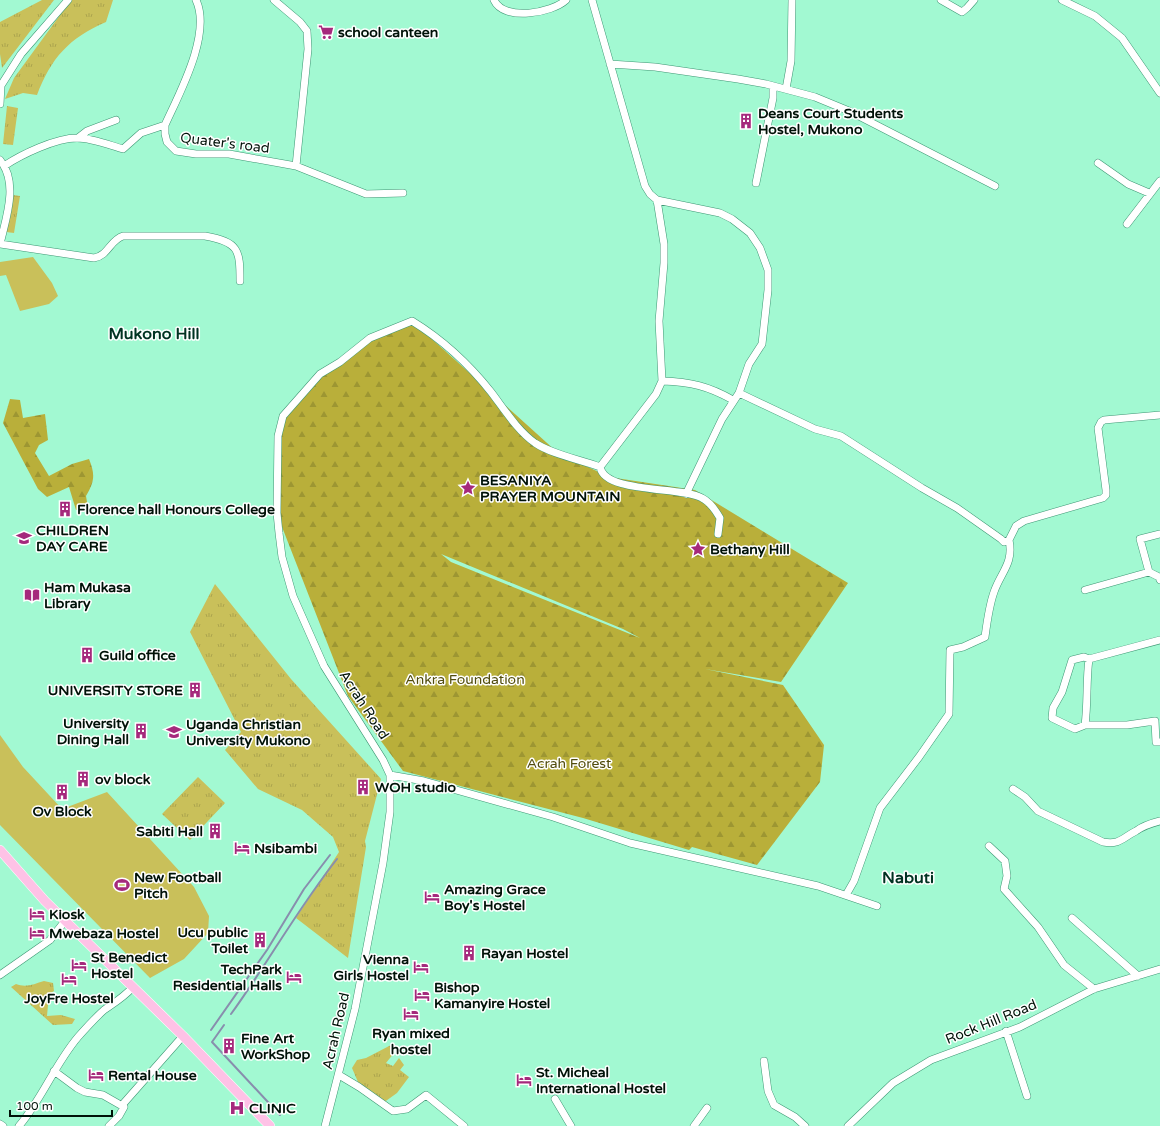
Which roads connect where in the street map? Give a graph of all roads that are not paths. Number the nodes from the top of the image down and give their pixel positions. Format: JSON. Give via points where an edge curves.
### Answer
{"nodes":[{"id":1,"x":68,"y":0,"type":"edge"},
{"id":2,"x":196,"y":0,"type":"edge"},
{"id":3,"x":274,"y":0,"type":"edge"},
{"id":4,"x":494,"y":0,"type":"edge"},
{"id":5,"x":566,"y":0,"type":"edge"},
{"id":6,"x":592,"y":0,"type":"edge"},
{"id":7,"x":792,"y":0,"type":"edge"},
{"id":8,"x":940,"y":0,"type":"edge"},
{"id":9,"x":974,"y":0,"type":"edge"},
{"id":10,"x":1062,"y":0,"type":"edge"},
{"id":11,"x":610,"y":64,"type":"junction"},
{"id":12,"x":1,"y":86,"type":"edge"},
{"id":13,"x":772,"y":86,"type":"junction"},
{"id":14,"x":786,"y":89,"type":"junction"},
{"id":15,"x":1160,"y":93,"type":"edge"},
{"id":16,"x":0,"y":104,"type":"edge"},
{"id":17,"x":116,"y":120,"type":"dead end"},
{"id":18,"x":165,"y":125,"type":"junction"},
{"id":19,"x":78,"y":138,"type":"junction"},
{"id":20,"x":2,"y":163,"type":"edge"},
{"id":21,"x":1098,"y":163,"type":"dead end"},
{"id":22,"x":296,"y":166,"type":"junction"},
{"id":23,"x":1160,"y":181,"type":"edge"},
{"id":24,"x":756,"y":183,"type":"dead end"},
{"id":25,"x":995,"y":186,"type":"dead end"},
{"id":26,"x":403,"y":193,"type":"dead end"},
{"id":27,"x":1149,"y":193,"type":"junction"},
{"id":28,"x":658,"y":200,"type":"junction"},
{"id":29,"x":1127,"y":224,"type":"dead end"},
{"id":30,"x":0,"y":244,"type":"edge"},
{"id":31,"x":240,"y":281,"type":"dead end"},
{"id":32,"x":662,"y":381,"type":"junction"},
{"id":33,"x":739,"y":393,"type":"junction"},
{"id":34,"x":733,"y":400,"type":"junction"},
{"id":35,"x":1160,"y":415,"type":"edge"},
{"id":36,"x":600,"y":467,"type":"junction"},
{"id":37,"x":686,"y":494,"type":"junction"},
{"id":38,"x":718,"y":534,"type":"dead end"},
{"id":39,"x":1160,"y":534,"type":"edge"},
{"id":40,"x":1009,"y":540,"type":"junction"},
{"id":41,"x":1149,"y":572,"type":"junction"},
{"id":42,"x":1160,"y":580,"type":"edge"},
{"id":43,"x":1085,"y":590,"type":"dead end"},
{"id":44,"x":1160,"y":640,"type":"edge"},
{"id":45,"x":1089,"y":659,"type":"junction"},
{"id":46,"x":1085,"y":725,"type":"junction"},
{"id":47,"x":1160,"y":742,"type":"edge"},
{"id":48,"x":390,"y":775,"type":"junction"},
{"id":49,"x":1013,"y":788,"type":"dead end"},
{"id":50,"x":1160,"y":821,"type":"edge"},
{"id":51,"x":989,"y":846,"type":"dead end"},
{"id":52,"x":0,"y":850,"type":"edge"},
{"id":53,"x":846,"y":895,"type":"junction"},
{"id":54,"x":877,"y":906,"type":"dead end"},
{"id":55,"x":1072,"y":918,"type":"dead end"},
{"id":56,"x":65,"y":921,"type":"junction"},
{"id":57,"x":1160,"y":969,"type":"edge"},
{"id":58,"x":0,"y":975,"type":"edge"},
{"id":59,"x":1138,"y":976,"type":"junction"},
{"id":60,"x":132,"y":988,"type":"junction"},
{"id":61,"x":1094,"y":989,"type":"junction"},
{"id":62,"x":1006,"y":1031,"type":"junction"},
{"id":63,"x":184,"y":1036,"type":"junction"},
{"id":64,"x":764,"y":1061,"type":"dead end"},
{"id":65,"x":54,"y":1071,"type":"junction"},
{"id":66,"x":339,"y":1075,"type":"junction"},
{"id":67,"x":1027,"y":1096,"type":"dead end"},
{"id":68,"x":554,"y":1099,"type":"dead end"},
{"id":69,"x":124,"y":1107,"type":"junction"},
{"id":70,"x":707,"y":1108,"type":"dead end"},
{"id":71,"x":0,"y":1124,"type":"edge"},
{"id":72,"x":3,"y":1126,"type":"edge"},
{"id":73,"x":19,"y":1126,"type":"edge"},
{"id":74,"x":109,"y":1126,"type":"edge"},
{"id":75,"x":270,"y":1126,"type":"edge"},
{"id":76,"x":325,"y":1126,"type":"edge"},
{"id":77,"x":464,"y":1126,"type":"edge"},
{"id":78,"x":571,"y":1126,"type":"edge"},
{"id":79,"x":694,"y":1126,"type":"edge"},
{"id":80,"x":805,"y":1126,"type":"edge"},
{"id":81,"x":848,"y":1126,"type":"edge"}],
"edges":[{"from":1,"to":12,"type":"street","via":[[21,54]]},
{"from":2,"to":18,"type":"street","name":"Quater's road","via":[[199,15],[198,49]]},
{"from":3,"to":22,"type":"street","via":[[307,31],[308,49]]},
{"from":4,"to":5,"type":"street","via":[[495,4],[504,10],[515,14],[539,12],[561,5]]},
{"from":6,"to":11,"type":"street"},
{"from":7,"to":14,"type":"street","via":[[791,61]]},
{"from":8,"to":9,"type":"street","via":[[962,12]]},
{"from":10,"to":15,"type":"street","via":[[1095,16],[1122,38]]},
{"from":11,"to":13,"type":"street","via":[[655,67]]},
{"from":11,"to":28,"type":"street","via":[[645,186]]},
{"from":12,"to":16,"type":"street"},
{"from":13,"to":14,"type":"street"},
{"from":13,"to":24,"type":"street","via":[[773,98]]},
{"from":14,"to":25,"type":"street","via":[[815,96],[842,108]]},
{"from":17,"to":19,"type":"street","via":[[86,131]]},
{"from":18,"to":19,"type":"street","via":[[141,133],[123,149]]},
{"from":18,"to":22,"type":"street","name":"Quater's road","via":[[166,142],[176,151],[229,154]]},
{"from":19,"to":20,"type":"street","via":[[55,143]]},
{"from":20,"to":30,"type":"street","via":[[9,175],[10,184],[8,210]]},
{"from":21,"to":27,"type":"street","via":[[1128,184]]},
{"from":22,"to":26,"type":"street","name":"Quater's road","via":[[366,194]]},
{"from":23,"to":27,"type":"street"},
{"from":27,"to":29,"type":"street"},
{"from":28,"to":32,"type":"street","via":[[664,244],[658,321]]},
{"from":28,"to":33,"type":"street","via":[[727,216],[750,234],[766,262],[768,290],[762,344],[748,364]]},
{"from":30,"to":31,"type":"street","via":[[94,258],[101,256],[122,236],[218,238],[237,251],[240,257]]},
{"from":32,"to":34,"type":"street","via":[[698,384]]},
{"from":32,"to":36,"type":"street","via":[[656,394]]},
{"from":33,"to":34,"type":"street"},
{"from":33,"to":40,"type":"street","via":[[814,429],[841,436],[957,508],[1004,542]]},
{"from":34,"to":37,"type":"street"},
{"from":35,"to":40,"type":"street","via":[[1101,422],[1098,428],[1106,495],[1099,500],[1024,521],[1016,526]]},
{"from":36,"to":37,"type":"street","via":[[603,475],[611,480]]},
{"from":36,"to":48,"type":"street","name":"Acrah Road","via":[[535,443],[513,421],[457,354],[440,339],[412,321],[370,338],[320,374],[283,416],[278,436],[277,513],[286,574],[324,666]]},
{"from":37,"to":38,"type":"street","via":[[701,498],[715,510],[720,518]]},
{"from":39,"to":41,"type":"street","via":[[1140,539]]},
{"from":40,"to":53,"type":"street","via":[[1011,551],[994,592],[985,637],[950,650],[949,714],[880,808],[854,881]]},
{"from":41,"to":42,"type":"street"},
{"from":41,"to":43,"type":"street"},
{"from":44,"to":45,"type":"street"},
{"from":45,"to":46,"type":"street"},
{"from":45,"to":46,"type":"street","via":[[1084,657],[1072,660],[1052,718],[1075,729]]},
{"from":46,"to":47,"type":"street","via":[[1127,725],[1156,721],[1156,742]]},
{"from":48,"to":53,"type":"street","via":[[424,781],[553,817],[630,843],[750,869]]},
{"from":48,"to":66,"type":"street","name":"Acrah Road","via":[[390,812],[383,863]]},
{"from":49,"to":50,"type":"street","via":[[1038,811],[1103,842],[1123,840],[1136,831]]},
{"from":51,"to":61,"type":"street","via":[[1005,861],[1004,889],[1038,927],[1064,965]]},
{"from":52,"to":56,"type":"main road"},
{"from":53,"to":54,"type":"street"},
{"from":55,"to":59,"type":"street"},
{"from":56,"to":58,"type":"street","via":[[50,940]]},
{"from":56,"to":60,"type":"main road"},
{"from":57,"to":59,"type":"street","name":"Rock Hill Road"},
{"from":59,"to":61,"type":"street","name":"Rock Hill Road"},
{"from":60,"to":63,"type":"main road"},
{"from":60,"to":65,"type":"street","via":[[88,1025]]},
{"from":61,"to":62,"type":"street","name":"Rock Hill Road","via":[[1043,1016]]},
{"from":62,"to":67,"type":"street"},
{"from":62,"to":81,"type":"street","name":"Rock Hill Road","via":[[912,1070],[874,1099]]},
{"from":63,"to":69,"type":"street","via":[[123,1104]]},
{"from":63,"to":75,"type":"main road"},
{"from":64,"to":80,"type":"street","via":[[768,1091],[774,1105]]},
{"from":65,"to":69,"type":"street","via":[[77,1088],[103,1095]]},
{"from":65,"to":73,"type":"street","via":[[33,1108]]},
{"from":66,"to":76,"type":"street","name":"Acrah Road"},
{"from":66,"to":77,"type":"street","via":[[393,1112],[408,1109],[426,1095]]},
{"from":68,"to":78,"type":"street"},
{"from":69,"to":74,"type":"street"},
{"from":70,"to":79,"type":"street"},
{"from":71,"to":72,"type":"street"}]}
